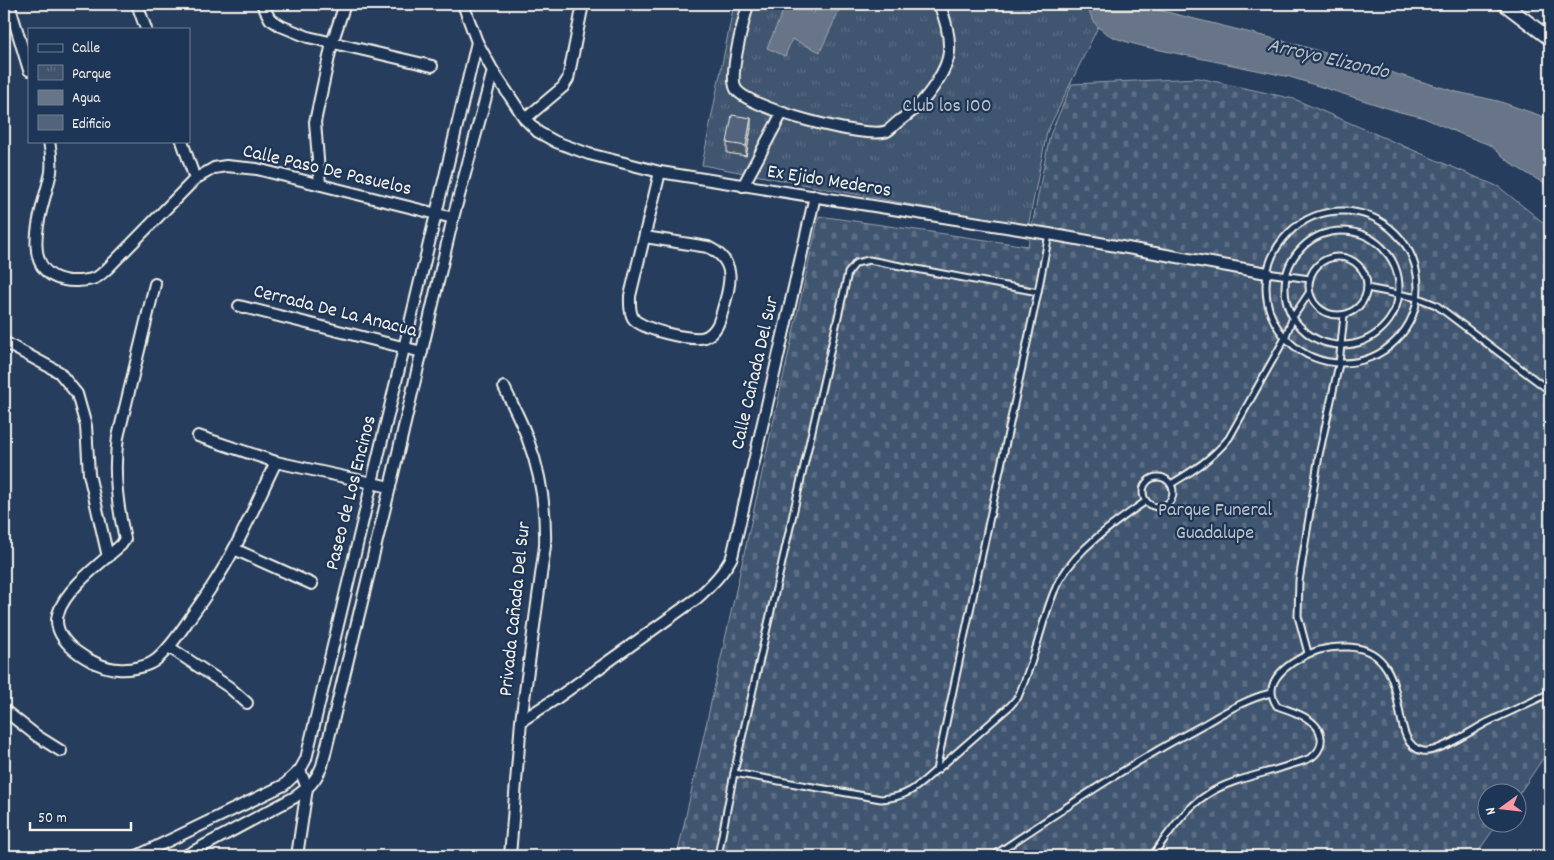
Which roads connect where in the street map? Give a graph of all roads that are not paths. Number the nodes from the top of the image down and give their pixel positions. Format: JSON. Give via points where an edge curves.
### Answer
{"nodes":[{"id":1,"x":9,"y":4,"type":"edge"},
{"id":2,"x":137,"y":4,"type":"edge"},
{"id":3,"x":262,"y":4,"type":"edge"},
{"id":4,"x":346,"y":4,"type":"edge"},
{"id":5,"x":463,"y":4,"type":"edge"},
{"id":6,"x":583,"y":4,"type":"edge"},
{"id":7,"x":748,"y":4,"type":"edge"},
{"id":8,"x":939,"y":4,"type":"edge"},
{"id":9,"x":1504,"y":4,"type":"edge"},
{"id":10,"x":146,"y":28,"type":"edge"},
{"id":11,"x":1550,"y":39,"type":"edge"},
{"id":12,"x":478,"y":42,"type":"junction"},
{"id":13,"x":332,"y":43,"type":"junction"},
{"id":14,"x":432,"y":66,"type":"dead end"},
{"id":15,"x":28,"y":67,"type":"edge"},
{"id":16,"x":493,"y":71,"type":"junction"},
{"id":17,"x":782,"y":113,"type":"junction"},
{"id":18,"x":525,"y":119,"type":"junction"},
{"id":19,"x":49,"y":142,"type":"edge"},
{"id":20,"x":182,"y":142,"type":"edge"},
{"id":21,"x":660,"y":172,"type":"junction"},
{"id":22,"x":194,"y":179,"type":"junction"},
{"id":23,"x":320,"y":184,"type":"junction"},
{"id":24,"x":743,"y":186,"type":"junction"},
{"id":25,"x":814,"y":196,"type":"junction"},
{"id":26,"x":436,"y":214,"type":"junction"},
{"id":27,"x":453,"y":218,"type":"junction"},
{"id":28,"x":1049,"y":234,"type":"junction"},
{"id":29,"x":645,"y":237,"type":"junction"},
{"id":30,"x":1266,"y":273,"type":"junction"},
{"id":31,"x":1286,"y":276,"type":"junction"},
{"id":32,"x":1310,"y":279,"type":"junction"},
{"id":33,"x":155,"y":284,"type":"dead end"},
{"id":34,"x":1367,"y":288,"type":"junction"},
{"id":35,"x":1038,"y":292,"type":"junction"},
{"id":36,"x":1310,"y":292,"type":"junction"},
{"id":37,"x":1399,"y":294,"type":"junction"},
{"id":38,"x":1418,"y":298,"type":"junction"},
{"id":39,"x":239,"y":306,"type":"dead end"},
{"id":40,"x":1344,"y":315,"type":"junction"},
{"id":41,"x":1293,"y":317,"type":"junction"},
{"id":42,"x":1285,"y":338,"type":"junction"},
{"id":43,"x":4,"y":342,"type":"edge"},
{"id":44,"x":1341,"y":344,"type":"junction"},
{"id":45,"x":404,"y":348,"type":"junction"},
{"id":46,"x":422,"y":352,"type":"junction"},
{"id":47,"x":1339,"y":364,"type":"junction"},
{"id":48,"x":504,"y":387,"type":"dead end"},
{"id":49,"x":1550,"y":391,"type":"edge"},
{"id":50,"x":198,"y":436,"type":"dead end"},
{"id":51,"x":276,"y":462,"type":"junction"},
{"id":52,"x":372,"y":484,"type":"junction"},
{"id":53,"x":1171,"y":484,"type":"junction"},
{"id":54,"x":390,"y":487,"type":"junction"},
{"id":55,"x":1146,"y":501,"type":"junction"},
{"id":56,"x":234,"y":549,"type":"junction"},
{"id":57,"x":108,"y":557,"type":"junction"},
{"id":58,"x":312,"y":584,"type":"dead end"},
{"id":59,"x":169,"y":647,"type":"junction"},
{"id":60,"x":1308,"y":653,"type":"junction"},
{"id":61,"x":1271,"y":693,"type":"junction"},
{"id":62,"x":1550,"y":694,"type":"edge"},
{"id":63,"x":247,"y":703,"type":"dead end"},
{"id":64,"x":4,"y":710,"type":"edge"},
{"id":65,"x":521,"y":721,"type":"junction"},
{"id":66,"x":61,"y":751,"type":"dead end"},
{"id":67,"x":300,"y":770,"type":"junction"},
{"id":68,"x":936,"y":770,"type":"junction"},
{"id":69,"x":734,"y":773,"type":"junction"},
{"id":70,"x":307,"y":788,"type":"junction"},
{"id":71,"x":137,"y":856,"type":"edge"},
{"id":72,"x":185,"y":856,"type":"edge"},
{"id":73,"x":297,"y":856,"type":"edge"},
{"id":74,"x":510,"y":856,"type":"edge"},
{"id":75,"x":718,"y":856,"type":"edge"},
{"id":76,"x":993,"y":856,"type":"edge"},
{"id":77,"x":1152,"y":856,"type":"edge"}],
"edges":[{"from":1,"to":15,"type":"street"},
{"from":2,"to":10,"type":"street"},
{"from":3,"to":13,"type":"street","via":[[270,19],[281,26]]},
{"from":4,"to":13,"type":"street"},
{"from":5,"to":12,"type":"street","name":"Ex Ejido Mederos"},
{"from":6,"to":18,"type":"street","via":[[568,79],[563,88]]},
{"from":7,"to":17,"type":"street","via":[[734,69],[734,85],[749,101]]},
{"from":8,"to":17,"type":"street","via":[[947,30],[949,53],[940,78],[917,107],[887,131],[864,133]]},
{"from":9,"to":11,"type":"street"},
{"from":12,"to":16,"type":"street","name":"Ex Ejido Mederos"},
{"from":12,"to":26,"type":"street","name":"Paseo de Los Encinos"},
{"from":13,"to":14,"type":"street"},
{"from":13,"to":23,"type":"street","via":[[315,122]]},
{"from":16,"to":18,"type":"street","name":"Ex Ejido Mederos"},
{"from":16,"to":27,"type":"street","name":"Paseo de Los Encinos"},
{"from":17,"to":24,"type":"street"},
{"from":18,"to":21,"type":"street","name":"Ex Ejido Mederos","via":[[538,132],[556,142]]},
{"from":19,"to":22,"type":"street","name":"Calle Paso De Pasuelos","via":[[51,171],[36,234],[37,254],[45,270],[63,280],[96,278]]},
{"from":20,"to":22,"type":"street"},
{"from":21,"to":24,"type":"street","name":"Ex Ejido Mederos"},
{"from":21,"to":29,"type":"street"},
{"from":22,"to":23,"type":"street","name":"Calle Paso De Pasuelos","via":[[214,168],[240,167]]},
{"from":23,"to":26,"type":"street","name":"Calle Paso De Pasuelos"},
{"from":24,"to":25,"type":"street","name":"Ex Ejido Mederos"},
{"from":25,"to":28,"type":"street","name":"Ex Ejido Mederos"},
{"from":25,"to":65,"type":"street","name":"Calle Cañada Del Sur","via":[[732,557],[725,571],[696,599]]},
{"from":26,"to":27,"type":"street","name":"Calle Paso De Pasuelos"},
{"from":26,"to":45,"type":"street","name":"Paseo de Los Encinos"},
{"from":27,"to":46,"type":"street","name":"Paseo de Los Encinos"},
{"from":28,"to":30,"type":"street","name":"Ex Ejido Mederos"},
{"from":28,"to":35,"type":"lane"},
{"from":29,"to":29,"type":"street","via":[[708,247],[722,257],[730,270],[730,287],[719,322],[706,337],[695,339],[645,327],[633,318],[630,296]]},
{"from":30,"to":31,"type":"lane"},
{"from":30,"to":38,"type":"lane","via":[[1274,250],[1288,231],[1308,218],[1331,210],[1354,211],[1377,218],[1396,232],[1410,252],[1418,274]]},
{"from":30,"to":42,"type":"lane","via":[[1266,296],[1272,319]]},
{"from":31,"to":32,"type":"lane"},
{"from":31,"to":37,"type":"lane","via":[[1301,248],[1313,239],[1343,231],[1359,233],[1385,250],[1394,264]]},
{"from":31,"to":41,"type":"lane","via":[[1285,290]]},
{"from":32,"to":34,"type":"lane","via":[[1320,263],[1338,256],[1356,262],[1366,278]]},
{"from":32,"to":36,"type":"lane"},
{"from":33,"to":57,"type":"street","via":[[115,456],[125,539]]},
{"from":34,"to":37,"type":"lane"},
{"from":34,"to":40,"type":"lane","via":[[1360,305]]},
{"from":35,"to":68,"type":"lane"},
{"from":35,"to":69,"type":"lane","via":[[869,260],[856,264],[848,273]]},
{"from":36,"to":40,"type":"lane","via":[[1322,311]]},
{"from":36,"to":41,"type":"lane"},
{"from":37,"to":38,"type":"lane"},
{"from":37,"to":44,"type":"lane","via":[[1395,310],[1374,336],[1359,343]]},
{"from":38,"to":47,"type":"lane","via":[[1412,320],[1399,339],[1382,353],[1361,362]]},
{"from":38,"to":49,"type":"lane","via":[[1436,305]]},
{"from":39,"to":45,"type":"street","name":"Cerrada De La Anacua"},
{"from":40,"to":44,"type":"lane"},
{"from":41,"to":42,"type":"lane"},
{"from":41,"to":44,"type":"lane","via":[[1306,332],[1323,342]]},
{"from":42,"to":47,"type":"lane","via":[[1300,351],[1319,360]]},
{"from":42,"to":53,"type":"lane","via":[[1229,438],[1206,462]]},
{"from":43,"to":57,"type":"street","via":[[59,372],[77,394],[86,426],[89,474]]},
{"from":44,"to":47,"type":"lane"},
{"from":45,"to":46,"type":"street","name":"Cerrada De La Anacua"},
{"from":45,"to":52,"type":"street","name":"Paseo de Los Encinos"},
{"from":46,"to":54,"type":"street","name":"Paseo de Los Encinos"},
{"from":47,"to":60,"type":"lane","via":[[1319,455],[1299,581],[1298,616]]},
{"from":48,"to":65,"type":"street","name":"Privada Cañada Del Sur","via":[[528,440],[542,490],[545,521],[545,546]]},
{"from":50,"to":51,"type":"street"},
{"from":51,"to":52,"type":"street"},
{"from":51,"to":56,"type":"street"},
{"from":52,"to":54,"type":"street"},
{"from":52,"to":67,"type":"street","name":"Paseo de Los Encinos","via":[[306,759]]},
{"from":53,"to":55,"type":"lane","via":[[1173,497],[1166,505],[1156,507]]},
{"from":53,"to":55,"type":"lane","via":[[1158,476],[1148,481],[1143,490]]},
{"from":54,"to":70,"type":"street","name":"Paseo de Los Encinos","via":[[326,756],[316,780]]},
{"from":55,"to":68,"type":"lane","via":[[1084,550],[1060,578],[1018,697]]},
{"from":56,"to":58,"type":"street"},
{"from":56,"to":59,"type":"street","via":[[200,605]]},
{"from":57,"to":59,"type":"street","via":[[64,601],[56,624],[60,634],[70,646],[95,663],[118,669],[136,668],[156,660]]},
{"from":59,"to":63,"type":"street"},
{"from":60,"to":61,"type":"lane","via":[[1278,675],[1272,683]]},
{"from":60,"to":62,"type":"lane","via":[[1346,647],[1375,655],[1389,671],[1405,735],[1411,744],[1426,752]]},
{"from":61,"to":76,"type":"lane","via":[[1254,696],[1176,739],[1078,798]]},
{"from":61,"to":77,"type":"lane","via":[[1277,706],[1313,722],[1319,728],[1320,748],[1314,756],[1301,762],[1210,793],[1182,815]]},
{"from":64,"to":66,"type":"street"},
{"from":65,"to":74,"type":"street"},
{"from":67,"to":70,"type":"street"},
{"from":67,"to":71,"type":"street","name":"Paseo de Los Encinos","via":[[271,792]]},
{"from":68,"to":69,"type":"lane","via":[[906,795],[881,799]]},
{"from":69,"to":75,"type":"lane"},
{"from":70,"to":72,"type":"street","name":"Paseo de Los Encinos"},
{"from":70,"to":73,"type":"street"}]}
